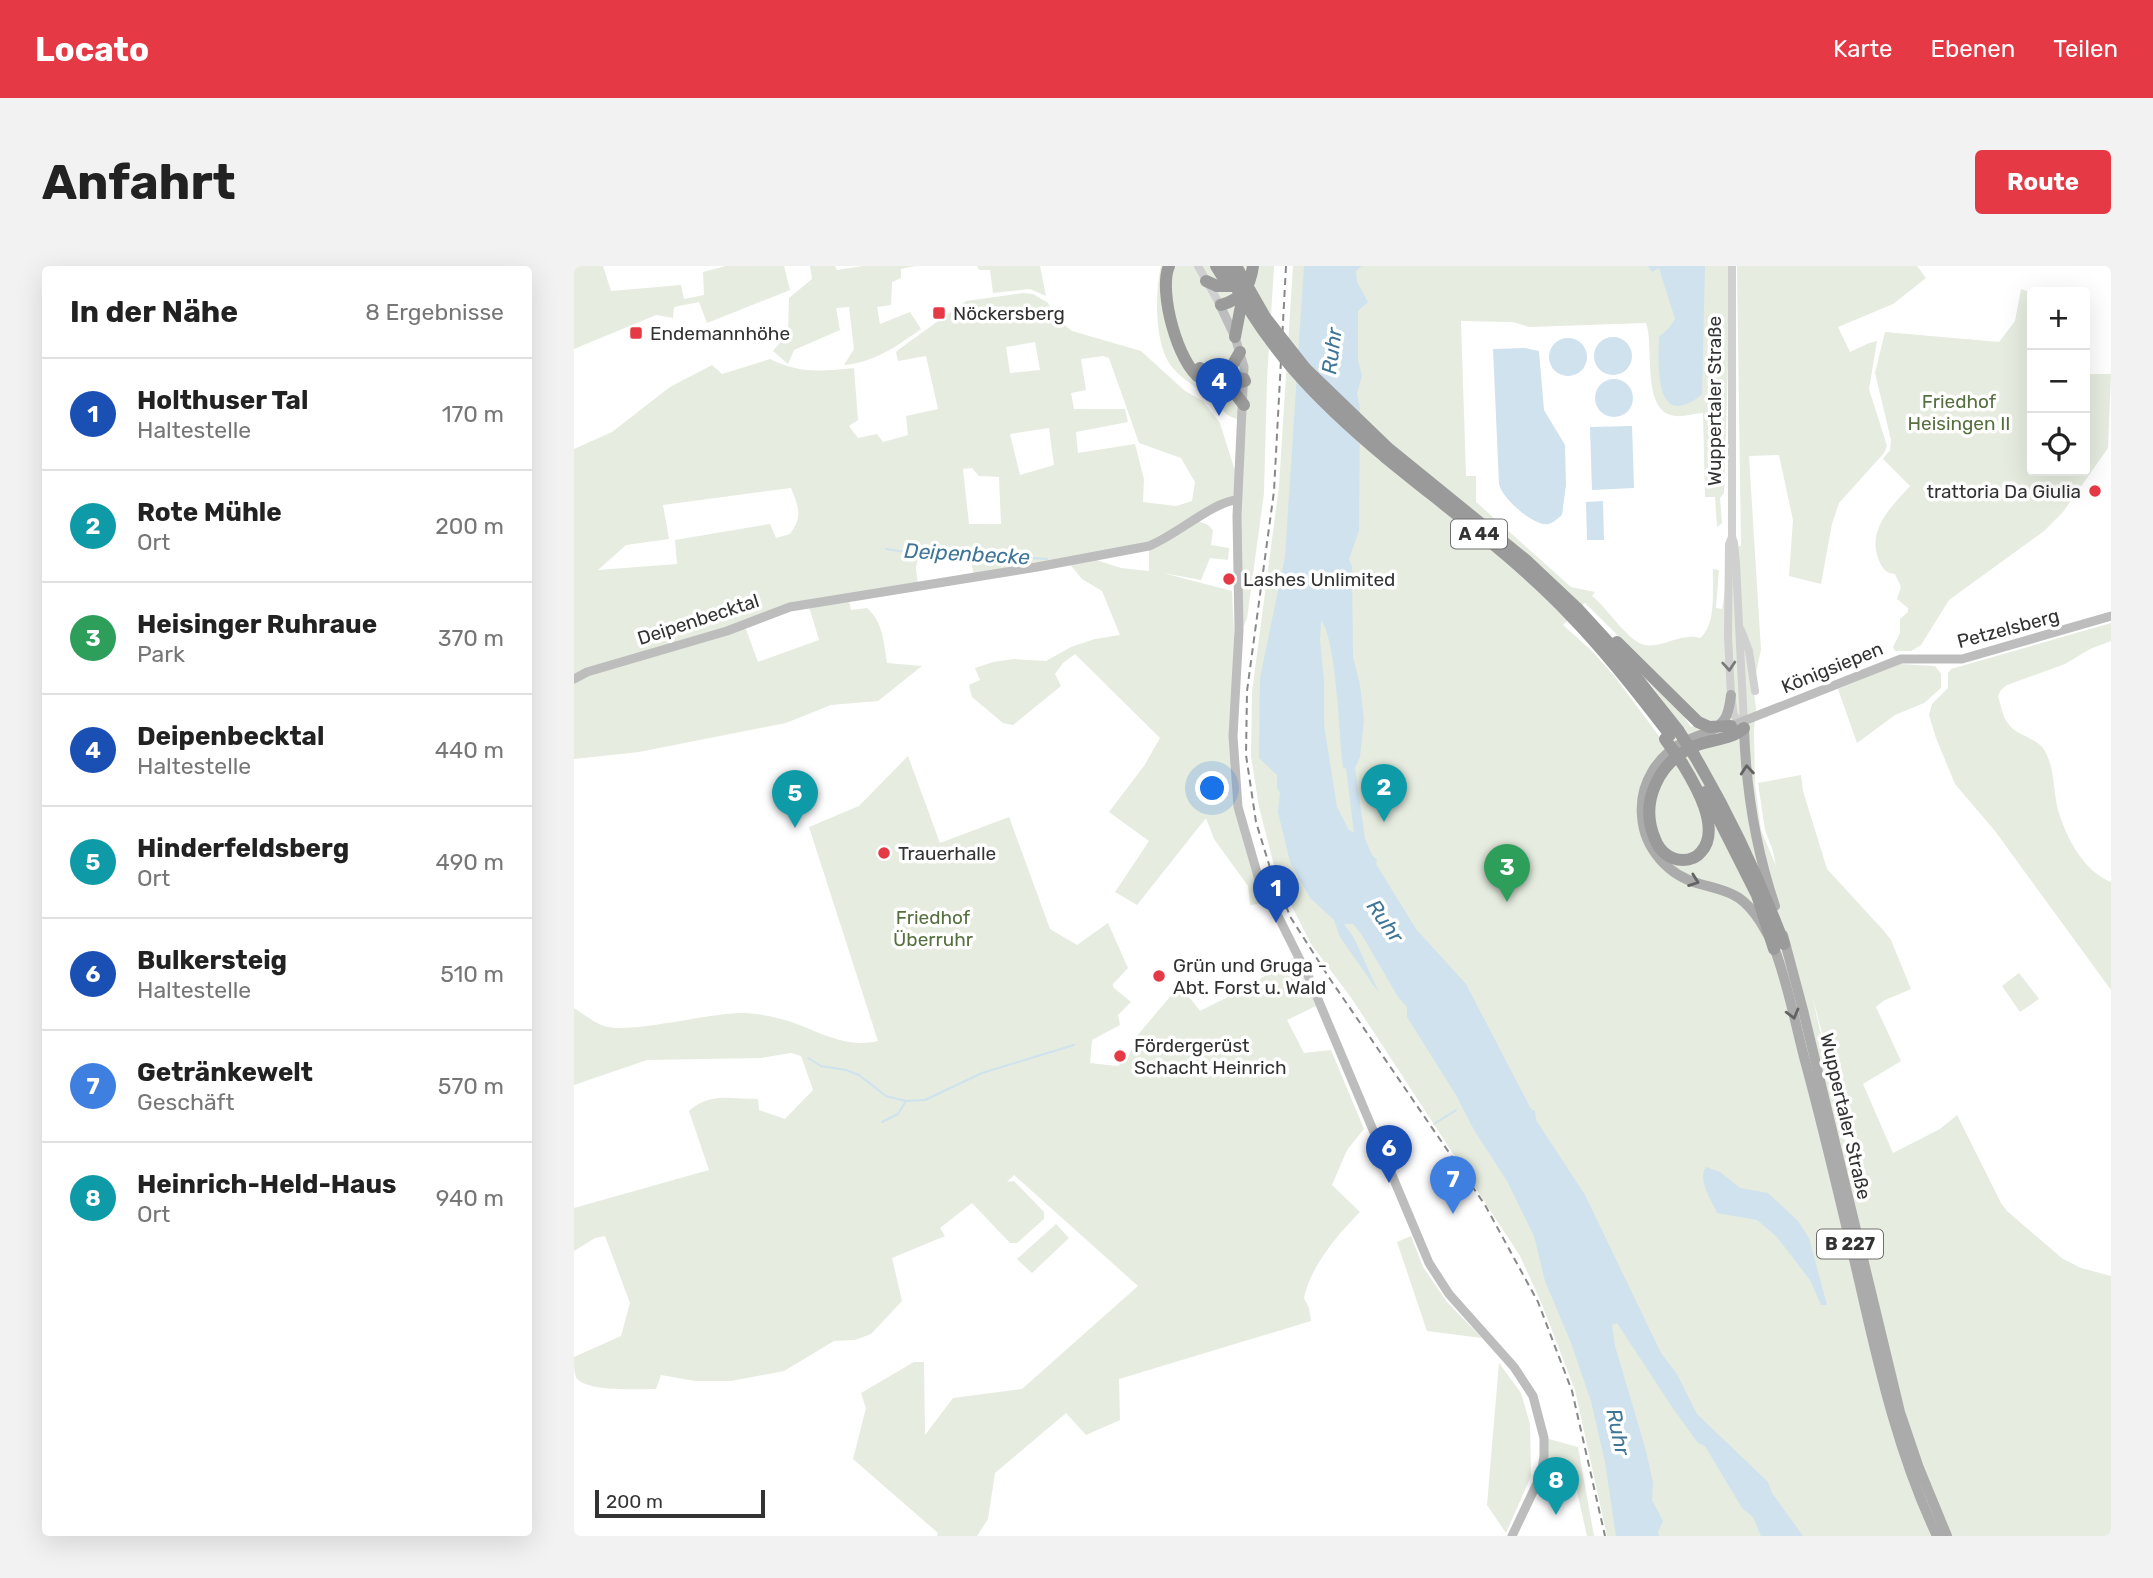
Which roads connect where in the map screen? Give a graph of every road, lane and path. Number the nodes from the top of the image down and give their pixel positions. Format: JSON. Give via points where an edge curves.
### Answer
{"nodes":[{"id":1,"x":1169,"y":266,"type":"edge"},
{"id":2,"x":1178,"y":266,"type":"edge"},
{"id":3,"x":1198,"y":266,"type":"edge"},
{"id":4,"x":1216,"y":266,"type":"edge"},
{"id":5,"x":1225,"y":266,"type":"edge"},
{"id":6,"x":1236,"y":266,"type":"edge"},
{"id":7,"x":1246,"y":266,"type":"edge"},
{"id":8,"x":1253,"y":266,"type":"edge"},
{"id":9,"x":1732,"y":266,"type":"edge"},
{"id":10,"x":1206,"y":281,"type":"junction"},
{"id":11,"x":1240,"y":295,"type":"junction"},
{"id":12,"x":1220,"y":304,"type":"junction"},
{"id":13,"x":1235,"y":337,"type":"junction"},
{"id":14,"x":1240,"y":352,"type":"junction"},
{"id":15,"x":1221,"y":379,"type":"junction"},
{"id":16,"x":1245,"y":380,"type":"junction"},
{"id":17,"x":1244,"y":405,"type":"junction"},
{"id":18,"x":1237,"y":500,"type":"junction"},
{"id":19,"x":1732,"y":537,"type":"junction"},
{"id":20,"x":1574,"y":611,"type":"junction"},
{"id":21,"x":2111,"y":618,"type":"edge"},
{"id":22,"x":1738,"y":624,"type":"junction"},
{"id":23,"x":1924,"y":659,"type":"joint"},
{"id":24,"x":574,"y":679,"type":"edge"},
{"id":25,"x":1755,"y":691,"type":"dead end"},
{"id":26,"x":1731,"y":695,"type":"junction"},
{"id":27,"x":1740,"y":725,"type":"junction"},
{"id":28,"x":1711,"y":731,"type":"junction"},
{"id":29,"x":1671,"y":735,"type":"junction"},
{"id":30,"x":1687,"y":759,"type":"junction"},
{"id":31,"x":1779,"y":947,"type":"junction"},
{"id":32,"x":1512,"y":1536,"type":"edge"},
{"id":33,"x":1937,"y":1536,"type":"edge"},
{"id":34,"x":1947,"y":1536,"type":"edge"}],
"edges":[{"from":1,"to":15,"type":"highway","via":[[1164,286],[1180,345],[1202,379]]},
{"from":2,"to":15,"type":"highway","via":[[1172,293],[1190,352],[1202,371]]},
{"from":3,"to":10,"type":"street"},
{"from":4,"to":11,"type":"highway","bridge":true},
{"from":5,"to":11,"type":"highway","number":"A 44","bridge":true},
{"from":6,"to":20,"type":"highway","number":"A 44","bridge":true,"via":[[1280,337],[1332,396],[1389,449],[1527,561]]},
{"from":7,"to":11,"type":"highway"},
{"from":8,"to":11,"type":"highway","via":[[1250,282]]},
{"from":9,"to":19,"type":"street","name":"Wuppertaler Straße"},
{"from":10,"to":11,"type":"highway"},
{"from":10,"to":12,"type":"street"},
{"from":11,"to":12,"type":"highway"},
{"from":11,"to":13,"type":"highway"},
{"from":11,"to":20,"type":"highway","number":"A 44","bridge":true,"via":[[1272,345],[1328,407]]},
{"from":12,"to":13,"type":"main road"},
{"from":13,"to":14,"type":"main road"},
{"from":14,"to":15,"type":"highway"},
{"from":14,"to":16,"type":"main road"},
{"from":15,"to":16,"type":"highway"},
{"from":15,"to":17,"type":"highway"},
{"from":16,"to":17,"type":"main road"},
{"from":17,"to":18,"type":"main road"},
{"from":18,"to":24,"type":"main road","name":"Deipenbecktal","via":[[1222,503],[1149,546],[790,607]]},
{"from":18,"to":32,"type":"main road","via":[[1239,631],[1233,754],[1243,830],[1258,876],[1309,978],[1429,1263],[1533,1396],[1544,1456],[1541,1475]]},
{"from":19,"to":22,"type":"street","name":"Wuppertaler Straße"},
{"from":19,"to":26,"type":"street","name":"Wuppertaler Straße","one_way":true},
{"from":20,"to":28,"type":"highway","via":[[1592,617]]},
{"from":20,"to":29,"type":"highway","number":"A 44"},
{"from":20,"to":29,"type":"highway","number":"A 44","via":[[1610,643]]},
{"from":21,"to":23,"type":"main road","name":"Petzelsberg","via":[[1962,659]]},
{"from":22,"to":25,"type":"street","via":[[1749,651]]},
{"from":22,"to":27,"type":"street","name":"Wuppertaler Straße"},
{"from":23,"to":27,"type":"main road","name":"Königsiepen","via":[[1897,660]]},
{"from":26,"to":27,"type":"street","name":"Wuppertaler Straße"},
{"from":26,"to":28,"type":"main road","via":[[1726,718]]},
{"from":27,"to":28,"type":"highway"},
{"from":27,"to":30,"type":"highway","via":[[1738,734],[1686,750],[1658,777],[1650,807],[1653,832],[1663,852],[1682,860],[1700,854],[1709,832]]},
{"from":31,"to":27,"type":"main road","one_way":true,"via":[[1781,924],[1753,828]]},
{"from":28,"to":31,"type":"main road","one_way":true,"via":[[1679,744],[1650,774],[1641,814],[1646,836],[1660,860],[1678,875],[1744,902]]},
{"from":29,"to":30,"type":"highway","number":"A 44","bridge":true},
{"from":30,"to":31,"type":"highway","number":"A 44","via":[[1722,803],[1749,858]]},
{"from":31,"to":33,"type":"main road","name":"Wuppertaler Straße","number":"B 227","one_way":true,"via":[[1885,1389],[1912,1476]]},
{"from":31,"to":34,"type":"main road","name":"Wuppertaler Straße","number":"B 227","via":[[1804,1010],[1900,1412]]}]}
